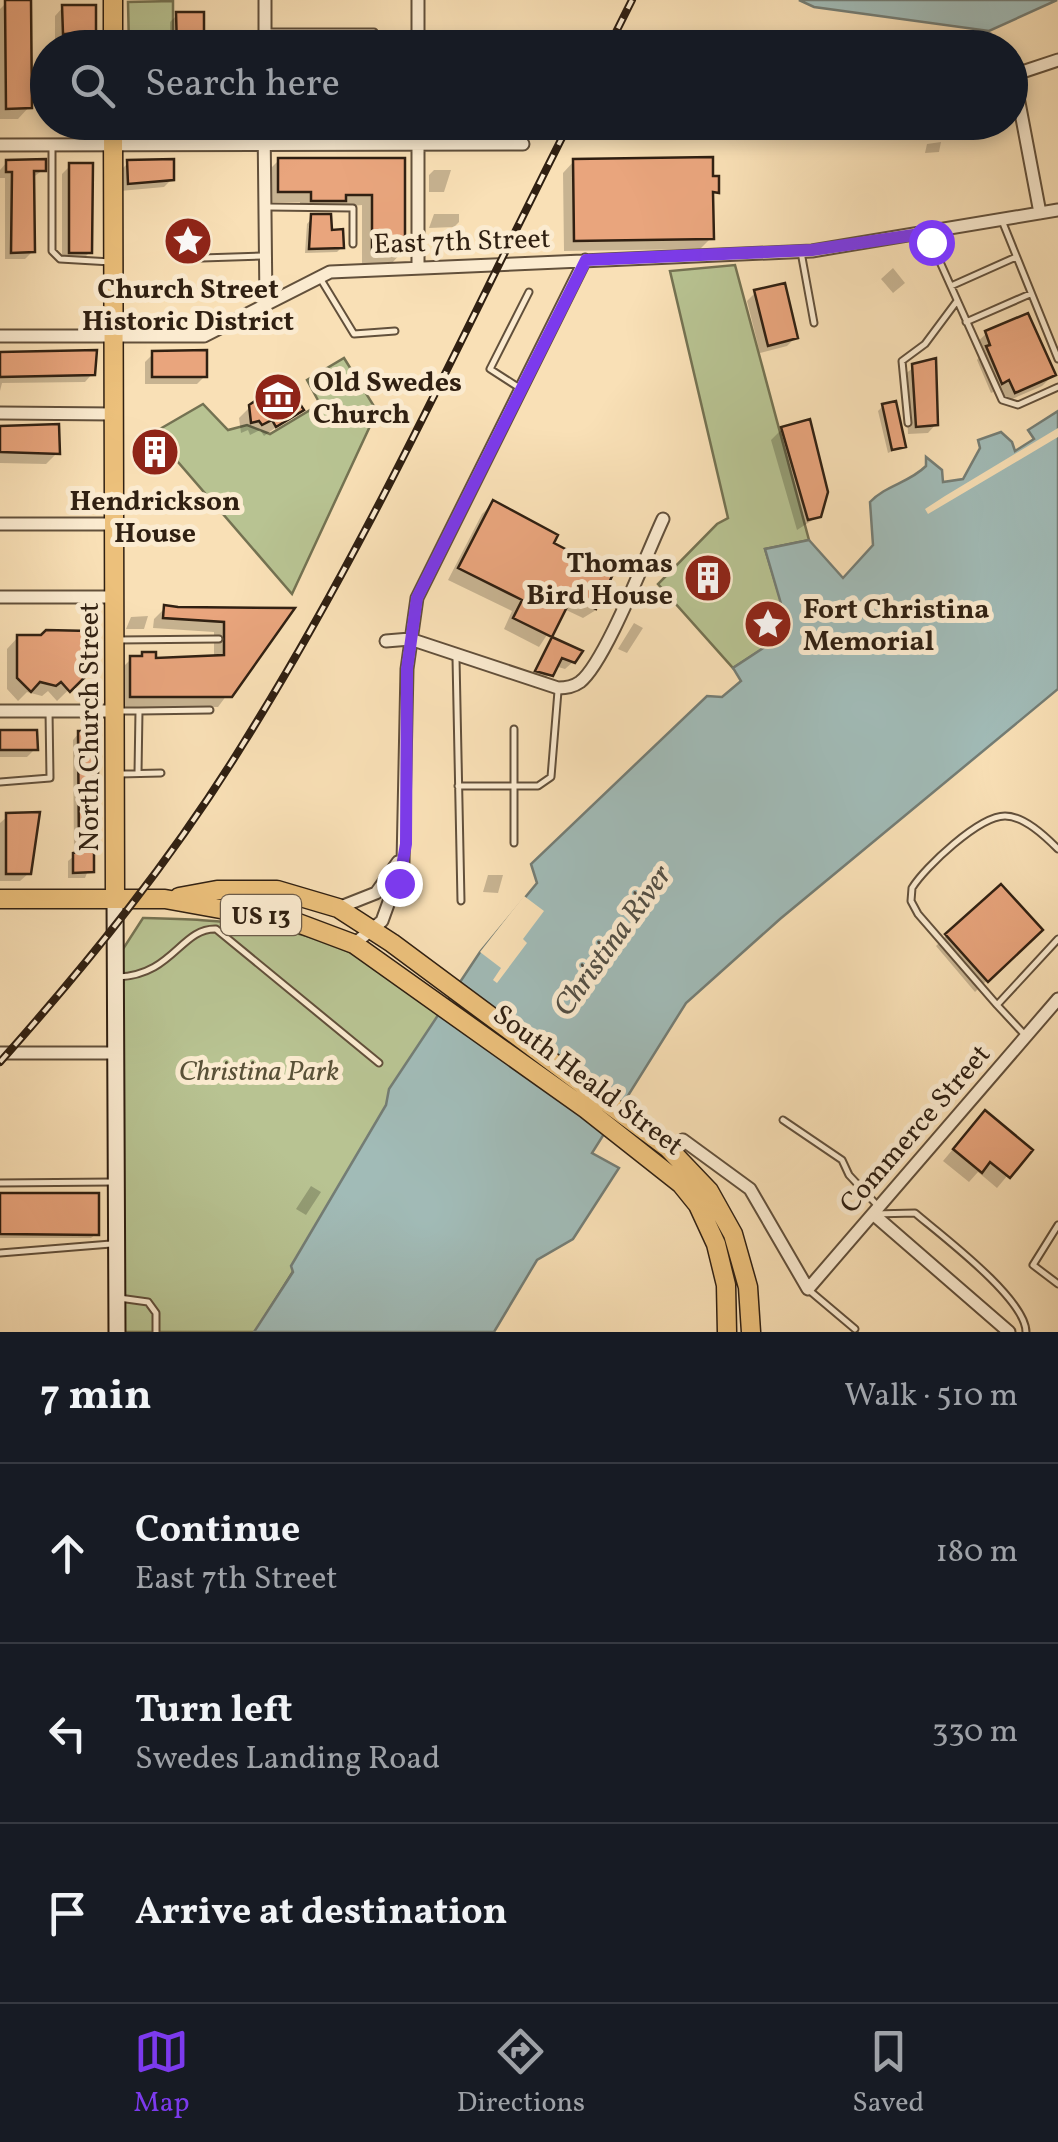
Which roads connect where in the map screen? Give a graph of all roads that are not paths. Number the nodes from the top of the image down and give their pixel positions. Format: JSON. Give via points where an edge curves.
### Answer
{"nodes":[{"id":1,"x":113,"y":0,"type":"edge"},
{"id":2,"x":265,"y":0,"type":"edge"},
{"id":3,"x":418,"y":0,"type":"edge"},
{"id":4,"x":113,"y":30,"type":"edge"},
{"id":5,"x":265,"y":30,"type":"edge"},
{"id":6,"x":418,"y":30,"type":"edge"},
{"id":7,"x":1058,"y":60,"type":"edge"},
{"id":8,"x":1028,"y":70,"type":"edge"},
{"id":9,"x":113,"y":140,"type":"edge"},
{"id":10,"x":264,"y":140,"type":"edge"},
{"id":11,"x":418,"y":140,"type":"edge"},
{"id":12,"x":1025,"y":140,"type":"edge"},
{"id":13,"x":523,"y":144,"type":"dead end"},
{"id":14,"x":0,"y":145,"type":"edge"},
{"id":15,"x":52,"y":145,"type":"junction"},
{"id":16,"x":113,"y":145,"type":"junction"},
{"id":17,"x":264,"y":147,"type":"junction"},
{"id":18,"x":418,"y":147,"type":"junction"},
{"id":19,"x":265,"y":206,"type":"junction"},
{"id":20,"x":1058,"y":210,"type":"edge"},
{"id":21,"x":1040,"y":213,"type":"junction"},
{"id":22,"x":1002,"y":220,"type":"junction"},
{"id":23,"x":927,"y":233,"type":"junction"},
{"id":24,"x":353,"y":244,"type":"dead end"},
{"id":25,"x":800,"y":251,"type":"junction"},
{"id":26,"x":265,"y":256,"type":"junction"},
{"id":27,"x":1016,"y":257,"type":"junction"},
{"id":28,"x":202,"y":258,"type":"dead end"},
{"id":29,"x":586,"y":260,"type":"junction"},
{"id":30,"x":114,"y":262,"type":"junction"},
{"id":31,"x":418,"y":266,"type":"junction"},
{"id":32,"x":318,"y":275,"type":"junction"},
{"id":33,"x":950,"y":286,"type":"junction"},
{"id":34,"x":529,"y":292,"type":"dead end"},
{"id":35,"x":1030,"y":294,"type":"junction"},
{"id":36,"x":957,"y":301,"type":"junction"},
{"id":37,"x":266,"y":305,"type":"junction"},
{"id":38,"x":966,"y":322,"type":"junction"},
{"id":39,"x":814,"y":323,"type":"dead end"},
{"id":40,"x":395,"y":331,"type":"dead end"},
{"id":41,"x":0,"y":336,"type":"edge"},
{"id":42,"x":114,"y":338,"type":"junction"},
{"id":43,"x":1058,"y":359,"type":"edge"},
{"id":44,"x":1058,"y":387,"type":"edge"},
{"id":45,"x":520,"y":388,"type":"junction"},
{"id":46,"x":0,"y":413,"type":"edge"},
{"id":47,"x":114,"y":414,"type":"junction"},
{"id":48,"x":908,"y":423,"type":"dead end"},
{"id":49,"x":662,"y":520,"type":"dead end"},
{"id":50,"x":0,"y":524,"type":"edge"},
{"id":51,"x":114,"y":524,"type":"junction"},
{"id":52,"x":0,"y":597,"type":"edge"},
{"id":53,"x":114,"y":598,"type":"junction"},
{"id":54,"x":219,"y":638,"type":"dead end"},
{"id":55,"x":116,"y":640,"type":"junction"},
{"id":56,"x":410,"y":640,"type":"junction"},
{"id":57,"x":386,"y":641,"type":"dead end"},
{"id":58,"x":456,"y":655,"type":"junction"},
{"id":59,"x":558,"y":688,"type":"junction"},
{"id":60,"x":139,"y":710,"type":"junction"},
{"id":61,"x":210,"y":710,"type":"dead end"},
{"id":62,"x":0,"y":711,"type":"edge"},
{"id":63,"x":49,"y":711,"type":"junction"},
{"id":64,"x":116,"y":711,"type":"junction"},
{"id":65,"x":514,"y":729,"type":"dead end"},
{"id":66,"x":138,"y":773,"type":"junction"},
{"id":67,"x":161,"y":773,"type":"dead end"},
{"id":68,"x":116,"y":774,"type":"junction"},
{"id":69,"x":0,"y":782,"type":"edge"},
{"id":70,"x":458,"y":786,"type":"junction"},
{"id":71,"x":514,"y":787,"type":"junction"},
{"id":72,"x":514,"y":843,"type":"dead end"},
{"id":73,"x":406,"y":844,"type":"junction"},
{"id":74,"x":1058,"y":849,"type":"edge"},
{"id":75,"x":115,"y":898,"type":"junction"},
{"id":76,"x":0,"y":899,"type":"edge"},
{"id":77,"x":165,"y":899,"type":"junction"},
{"id":78,"x":461,"y":902,"type":"dead end"},
{"id":79,"x":338,"y":908,"type":"junction"},
{"id":80,"x":374,"y":930,"type":"junction"},
{"id":81,"x":1058,"y":938,"type":"edge"},
{"id":82,"x":354,"y":944,"type":"junction"},
{"id":83,"x":115,"y":977,"type":"junction"},
{"id":84,"x":1058,"y":999,"type":"edge"},
{"id":85,"x":997,"y":1005,"type":"junction"},
{"id":86,"x":1026,"y":1036,"type":"junction"},
{"id":87,"x":114,"y":1053,"type":"junction"},
{"id":88,"x":0,"y":1054,"type":"edge"},
{"id":89,"x":379,"y":1063,"type":"dead end"},
{"id":90,"x":783,"y":1120,"type":"dead end"},
{"id":91,"x":682,"y":1140,"type":"dead end"},
{"id":92,"x":115,"y":1182,"type":"junction"},
{"id":93,"x":0,"y":1183,"type":"edge"},
{"id":94,"x":710,"y":1208,"type":"junction"},
{"id":95,"x":876,"y":1210,"type":"junction"},
{"id":96,"x":1058,"y":1225,"type":"edge"},
{"id":97,"x":116,"y":1244,"type":"junction"},
{"id":98,"x":0,"y":1252,"type":"edge"},
{"id":99,"x":1058,"y":1284,"type":"edge"},
{"id":100,"x":808,"y":1289,"type":"junction"},
{"id":101,"x":116,"y":1298,"type":"junction"},
{"id":102,"x":855,"y":1330,"type":"dead end"},
{"id":103,"x":116,"y":1332,"type":"edge"},
{"id":104,"x":156,"y":1332,"type":"edge"},
{"id":105,"x":726,"y":1332,"type":"edge"},
{"id":106,"x":754,"y":1332,"type":"edge"},
{"id":107,"x":1009,"y":1332,"type":"edge"},
{"id":108,"x":1026,"y":1332,"type":"edge"}],
"edges":[{"from":1,"to":4,"type":"main road"},
{"from":2,"to":5,"type":"street"},
{"from":3,"to":6,"type":"street"},
{"from":7,"to":8,"type":"street"},
{"from":9,"to":16,"type":"main road","name":"North Church Street"},
{"from":10,"to":17,"type":"street"},
{"from":11,"to":18,"type":"street"},
{"from":12,"to":21,"type":"street"},
{"from":13,"to":18,"type":"street"},
{"from":14,"to":15,"type":"street"},
{"from":15,"to":16,"type":"street"},
{"from":15,"to":30,"type":"lane","via":[[52,251],[60,259]]},
{"from":16,"to":17,"type":"street"},
{"from":16,"to":30,"type":"main road","name":"North Church Street"},
{"from":17,"to":18,"type":"street"},
{"from":17,"to":19,"type":"street"},
{"from":18,"to":31,"type":"street"},
{"from":19,"to":24,"type":"lane","via":[[353,208]]},
{"from":19,"to":26,"type":"street"},
{"from":20,"to":21,"type":"street","name":"East 7th Street"},
{"from":21,"to":22,"type":"street","name":"East 7th Street"},
{"from":22,"to":23,"type":"street","name":"East 7th Street"},
{"from":22,"to":27,"type":"lane"},
{"from":23,"to":25,"type":"street","name":"East 7th Street"},
{"from":23,"to":33,"type":"lane"},
{"from":25,"to":29,"type":"street","name":"East 7th Street"},
{"from":25,"to":39,"type":"lane"},
{"from":26,"to":28,"type":"lane"},
{"from":26,"to":37,"type":"street"},
{"from":27,"to":33,"type":"lane"},
{"from":27,"to":35,"type":"lane"},
{"from":29,"to":31,"type":"street","name":"East 7th Street"},
{"from":29,"to":45,"type":"street"},
{"from":30,"to":42,"type":"main road","name":"North Church Street"},
{"from":31,"to":32,"type":"street","name":"East 7th Street"},
{"from":32,"to":37,"type":"street","name":"East 7th Street"},
{"from":32,"to":40,"type":"lane","via":[[354,334]]},
{"from":33,"to":36,"type":"lane"},
{"from":34,"to":45,"type":"lane","via":[[490,369]]},
{"from":35,"to":38,"type":"lane"},
{"from":35,"to":43,"type":"lane"},
{"from":36,"to":38,"type":"lane"},
{"from":36,"to":48,"type":"lane","via":[[902,361]]},
{"from":37,"to":42,"type":"street","name":"East 7th Street","via":[[204,336]]},
{"from":38,"to":44,"type":"lane","via":[[1002,400],[1018,405]]},
{"from":41,"to":42,"type":"street","name":"East 7th Street"},
{"from":42,"to":47,"type":"main road","name":"North Church Street"},
{"from":45,"to":56,"type":"street","via":[[428,572]]},
{"from":46,"to":47,"type":"street"},
{"from":47,"to":51,"type":"main road","name":"North Church Street"},
{"from":49,"to":59,"type":"street","via":[[588,674],[575,686]]},
{"from":50,"to":51,"type":"street"},
{"from":51,"to":53,"type":"main road","name":"North Church Street"},
{"from":52,"to":53,"type":"street"},
{"from":53,"to":55,"type":"main road","name":"North Church Street"},
{"from":54,"to":55,"type":"lane"},
{"from":55,"to":64,"type":"main road","name":"North Church Street"},
{"from":56,"to":57,"type":"street"},
{"from":56,"to":58,"type":"street"},
{"from":56,"to":73,"type":"street"},
{"from":58,"to":59,"type":"street"},
{"from":58,"to":70,"type":"lane"},
{"from":59,"to":71,"type":"lane","via":[[552,777],[538,786]]},
{"from":60,"to":61,"type":"lane"},
{"from":60,"to":64,"type":"lane"},
{"from":60,"to":66,"type":"lane"},
{"from":62,"to":63,"type":"street"},
{"from":63,"to":64,"type":"street"},
{"from":63,"to":69,"type":"lane","via":[[50,778]]},
{"from":64,"to":68,"type":"main road","name":"North Church Street"},
{"from":65,"to":71,"type":"lane"},
{"from":66,"to":67,"type":"lane"},
{"from":66,"to":68,"type":"lane"},
{"from":68,"to":75,"type":"main road","name":"North Church Street"},
{"from":70,"to":71,"type":"lane"},
{"from":70,"to":78,"type":"lane"},
{"from":71,"to":72,"type":"lane"},
{"from":73,"to":79,"type":"street","via":[[376,893]]},
{"from":73,"to":80,"type":"street","via":[[392,901]]},
{"from":74,"to":85,"type":"lane","via":[[1004,816],[969,832],[912,888],[918,914]]},
{"from":75,"to":76,"type":"main road","number":"US 13"},
{"from":75,"to":77,"type":"main road","number":"US 13"},
{"from":75,"to":83,"type":"street","name":"North Church Street"},
{"from":77,"to":79,"type":"main road","number":"US 13","via":[[277,890]]},
{"from":77,"to":82,"type":"main road","number":"US 13","via":[[298,923]]},
{"from":79,"to":80,"type":"main road","number":"US 13"},
{"from":80,"to":82,"type":"street"},
{"from":80,"to":94,"type":"main road","number":"US 13","via":[[668,1148]]},
{"from":81,"to":85,"type":"lane"},
{"from":82,"to":94,"type":"main road","name":"South Heald Street","number":"US 13","via":[[650,1157]]},
{"from":83,"to":87,"type":"street","name":"North Church Street"},
{"from":83,"to":89,"type":"lane","via":[[153,970],[194,934],[216,929]]},
{"from":84,"to":86,"type":"street","name":"Commerce Street"},
{"from":85,"to":86,"type":"lane"},
{"from":86,"to":95,"type":"street","name":"Commerce Street"},
{"from":87,"to":88,"type":"street"},
{"from":87,"to":92,"type":"street","name":"North Church Street"},
{"from":90,"to":95,"type":"lane","via":[[842,1160]]},
{"from":91,"to":100,"type":"street","via":[[750,1189]]},
{"from":92,"to":93,"type":"lane"},
{"from":92,"to":97,"type":"street","name":"North Church Street"},
{"from":94,"to":105,"type":"main road","name":"South Heald Street","number":"US 13","via":[[723,1266]]},
{"from":94,"to":106,"type":"main road","name":"South Heald Street","number":"US 13","via":[[740,1257]]},
{"from":95,"to":100,"type":"street","name":"Commerce Street"},
{"from":95,"to":107,"type":"street"},
{"from":95,"to":108,"type":"lane","via":[[915,1213],[1006,1296],[1026,1321]]},
{"from":96,"to":99,"type":"lane","via":[[1033,1265]]},
{"from":97,"to":98,"type":"lane"},
{"from":97,"to":101,"type":"street","name":"North Church Street"},
{"from":100,"to":102,"type":"lane"},
{"from":101,"to":103,"type":"street","name":"North Church Street"},
{"from":101,"to":104,"type":"lane","via":[[148,1302]]}]}
